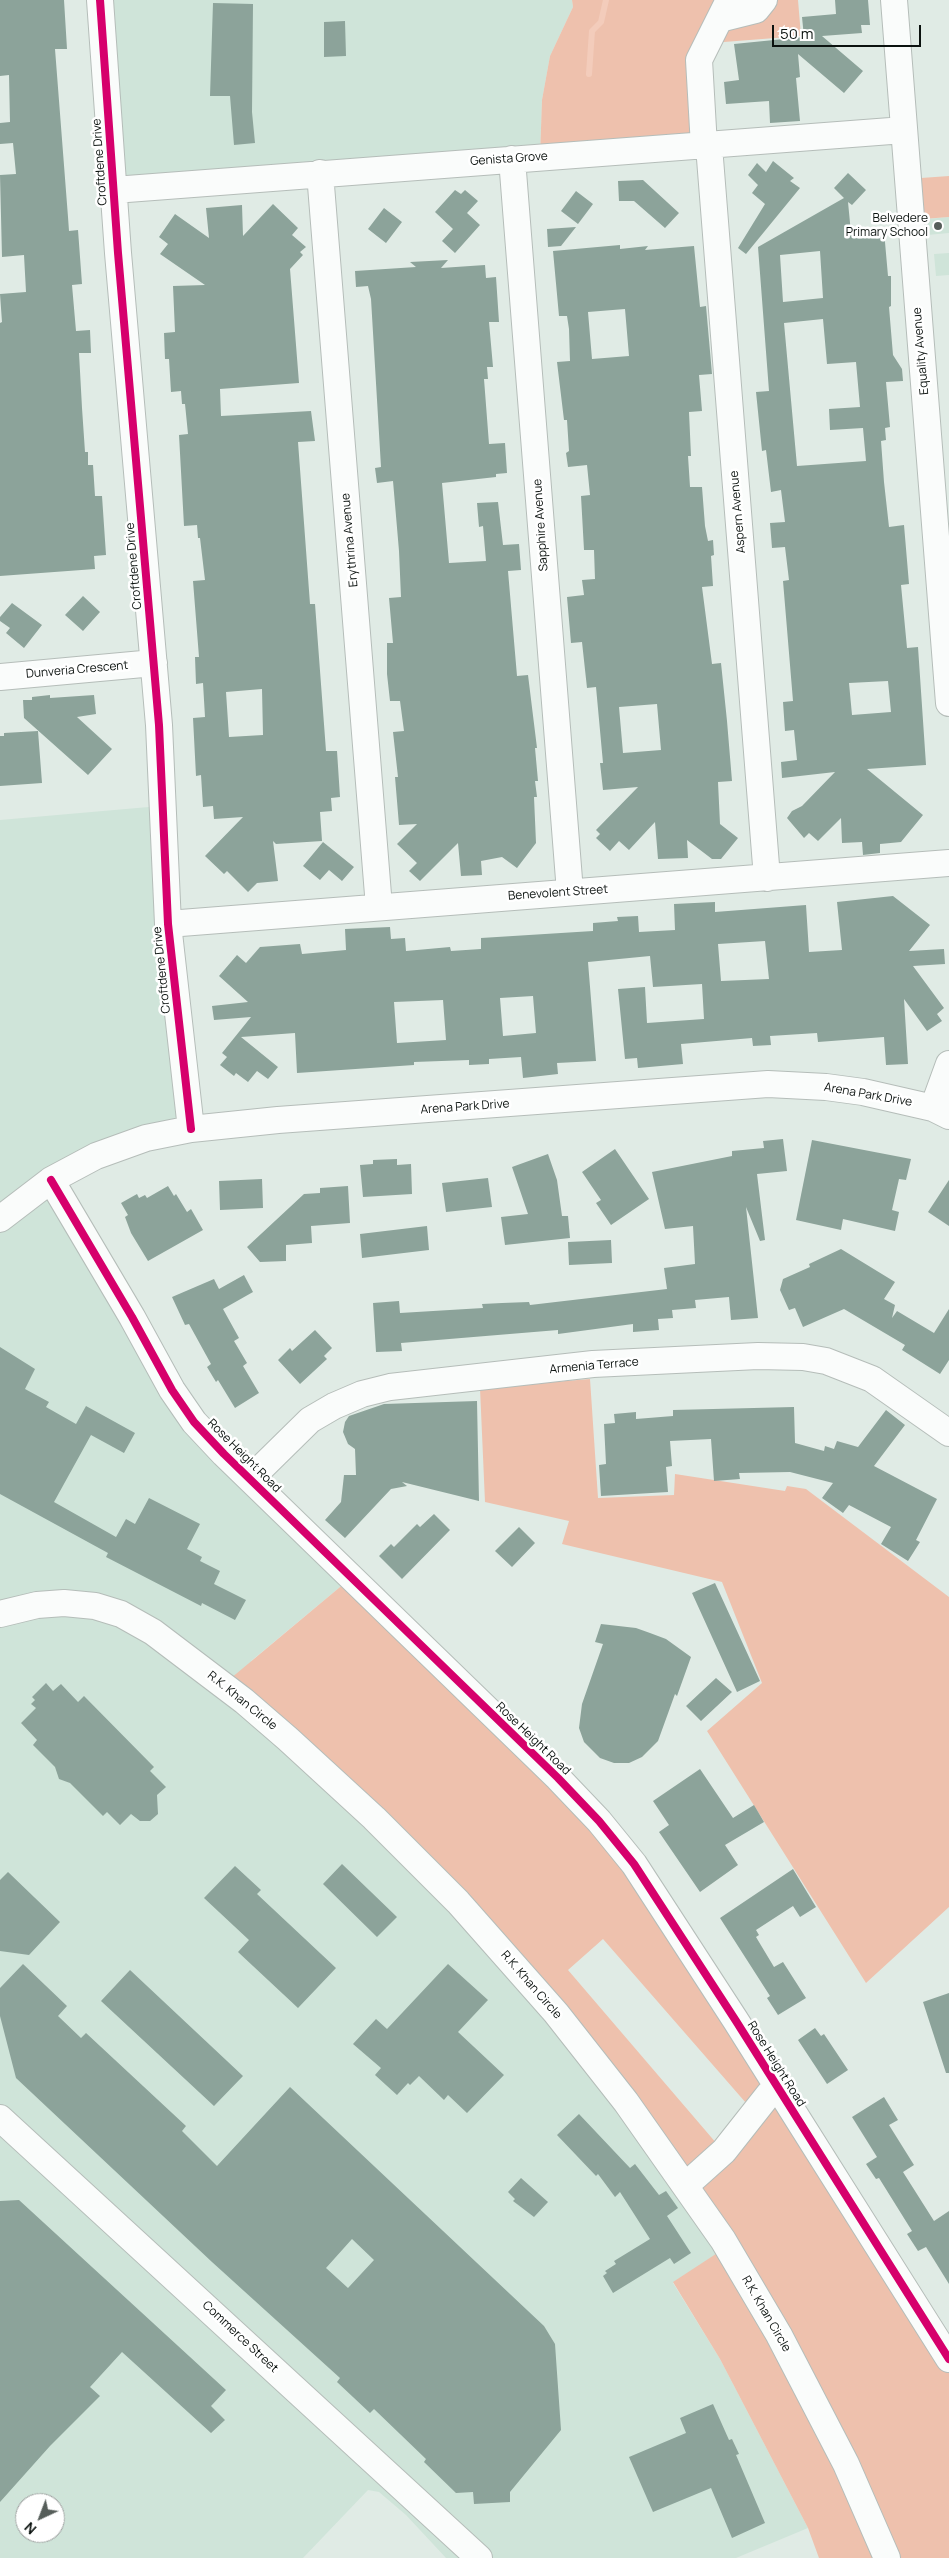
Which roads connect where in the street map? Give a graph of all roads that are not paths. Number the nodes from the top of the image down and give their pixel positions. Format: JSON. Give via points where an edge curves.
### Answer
{"nodes":[{"id":1,"x":100,"y":0,"type":"edge"},
{"id":2,"x":764,"y":0,"type":"edge"},
{"id":3,"x":894,"y":0,"type":"edge"},
{"id":4,"x":724,"y":9,"type":"edge"},
{"id":5,"x":904,"y":130,"type":"junction"},
{"id":6,"x":707,"y":146,"type":"junction"},
{"id":7,"x":512,"y":159,"type":"junction"},
{"id":8,"x":320,"y":173,"type":"junction"},
{"id":9,"x":114,"y":190,"type":"junction"},
{"id":10,"x":154,"y":663,"type":"junction"},
{"id":11,"x":0,"y":677,"type":"edge"},
{"id":12,"x":949,"y":702,"type":"edge"},
{"id":13,"x":949,"y":863,"type":"edge"},
{"id":14,"x":767,"y":878,"type":"junction"},
{"id":15,"x":570,"y":892,"type":"junction"},
{"id":16,"x":379,"y":907,"type":"junction"},
{"id":17,"x":168,"y":924,"type":"junction"},
{"id":18,"x":949,"y":1064,"type":"edge"},
{"id":19,"x":941,"y":1112,"type":"edge"},
{"id":20,"x":191,"y":1129,"type":"junction"},
{"id":21,"x":51,"y":1180,"type":"junction"},
{"id":22,"x":0,"y":1219,"type":"edge"},
{"id":23,"x":949,"y":1433,"type":"edge"},
{"id":24,"x":250,"y":1479,"type":"junction"},
{"id":25,"x":0,"y":1614,"type":"edge"},
{"id":26,"x":778,"y":2088,"type":"junction"},
{"id":27,"x":0,"y":2118,"type":"edge"},
{"id":28,"x":685,"y":2186,"type":"junction"},
{"id":29,"x":949,"y":2359,"type":"edge"},
{"id":30,"x":479,"y":2558,"type":"edge"},
{"id":31,"x":887,"y":2558,"type":"edge"}],
"edges":[{"from":1,"to":9,"type":"street","name":"Croftdene Drive"},
{"from":2,"to":4,"type":"street","via":[[756,10]]},
{"from":3,"to":5,"type":"street","name":"Equality Avenue"},
{"from":4,"to":6,"type":"street","name":"Aspern Avenue","via":[[699,60]]},
{"from":5,"to":6,"type":"street","name":"Genista Grove"},
{"from":5,"to":12,"type":"street","name":"Equality Avenue"},
{"from":6,"to":7,"type":"street","name":"Genista Grove"},
{"from":6,"to":14,"type":"street","name":"Aspern Avenue"},
{"from":7,"to":8,"type":"street","name":"Genista Grove"},
{"from":7,"to":15,"type":"street","name":"Sapphire Avenue"},
{"from":8,"to":9,"type":"street","name":"Genista Grove"},
{"from":8,"to":16,"type":"street","name":"Erythrina Avenue"},
{"from":9,"to":10,"type":"street","name":"Croftdene Drive"},
{"from":10,"to":11,"type":"street","name":"Dunveria Crescent"},
{"from":10,"to":17,"type":"street","name":"Croftdene Drive"},
{"from":13,"to":14,"type":"street","name":"Benevolent Street"},
{"from":14,"to":15,"type":"street","name":"Benevolent Street"},
{"from":15,"to":16,"type":"street","name":"Benevolent Street"},
{"from":16,"to":17,"type":"street","name":"Benevolent Street"},
{"from":17,"to":20,"type":"street","name":"Croftdene Drive"},
{"from":18,"to":19,"type":"street"},
{"from":19,"to":20,"type":"street","name":"Arena Park Drive","via":[[863,1092],[768,1084]]},
{"from":20,"to":21,"type":"street","name":"Arena Park Drive","via":[[146,1138],[96,1156]]},
{"from":21,"to":22,"type":"street","name":"Arena Park Drive"},
{"from":21,"to":24,"type":"street","name":"Rose Height Road","via":[[172,1390],[194,1422]]},
{"from":23,"to":24,"type":"street","name":"Armenia Terrace","via":[[872,1379],[849,1368],[818,1360],[758,1356],[593,1364],[390,1387],[362,1394],[310,1420]]},
{"from":24,"to":26,"type":"street","name":"Rose Height Road","via":[[599,1821],[634,1864]]},
{"from":25,"to":28,"type":"street","name":"R.K. Khan Circle","via":[[37,1605],[64,1603],[94,1606],[121,1614],[153,1632],[244,1700],[374,1818],[512,1961],[626,2102]]},
{"from":26,"to":28,"type":"street","via":[[769,2094],[724,2151]]},
{"from":26,"to":29,"type":"street","name":"Rose Height Road"},
{"from":27,"to":30,"type":"street","name":"Commerce Street"},
{"from":28,"to":31,"type":"street","name":"R.K. Khan Circle","via":[[780,2335],[846,2464]]}]}
